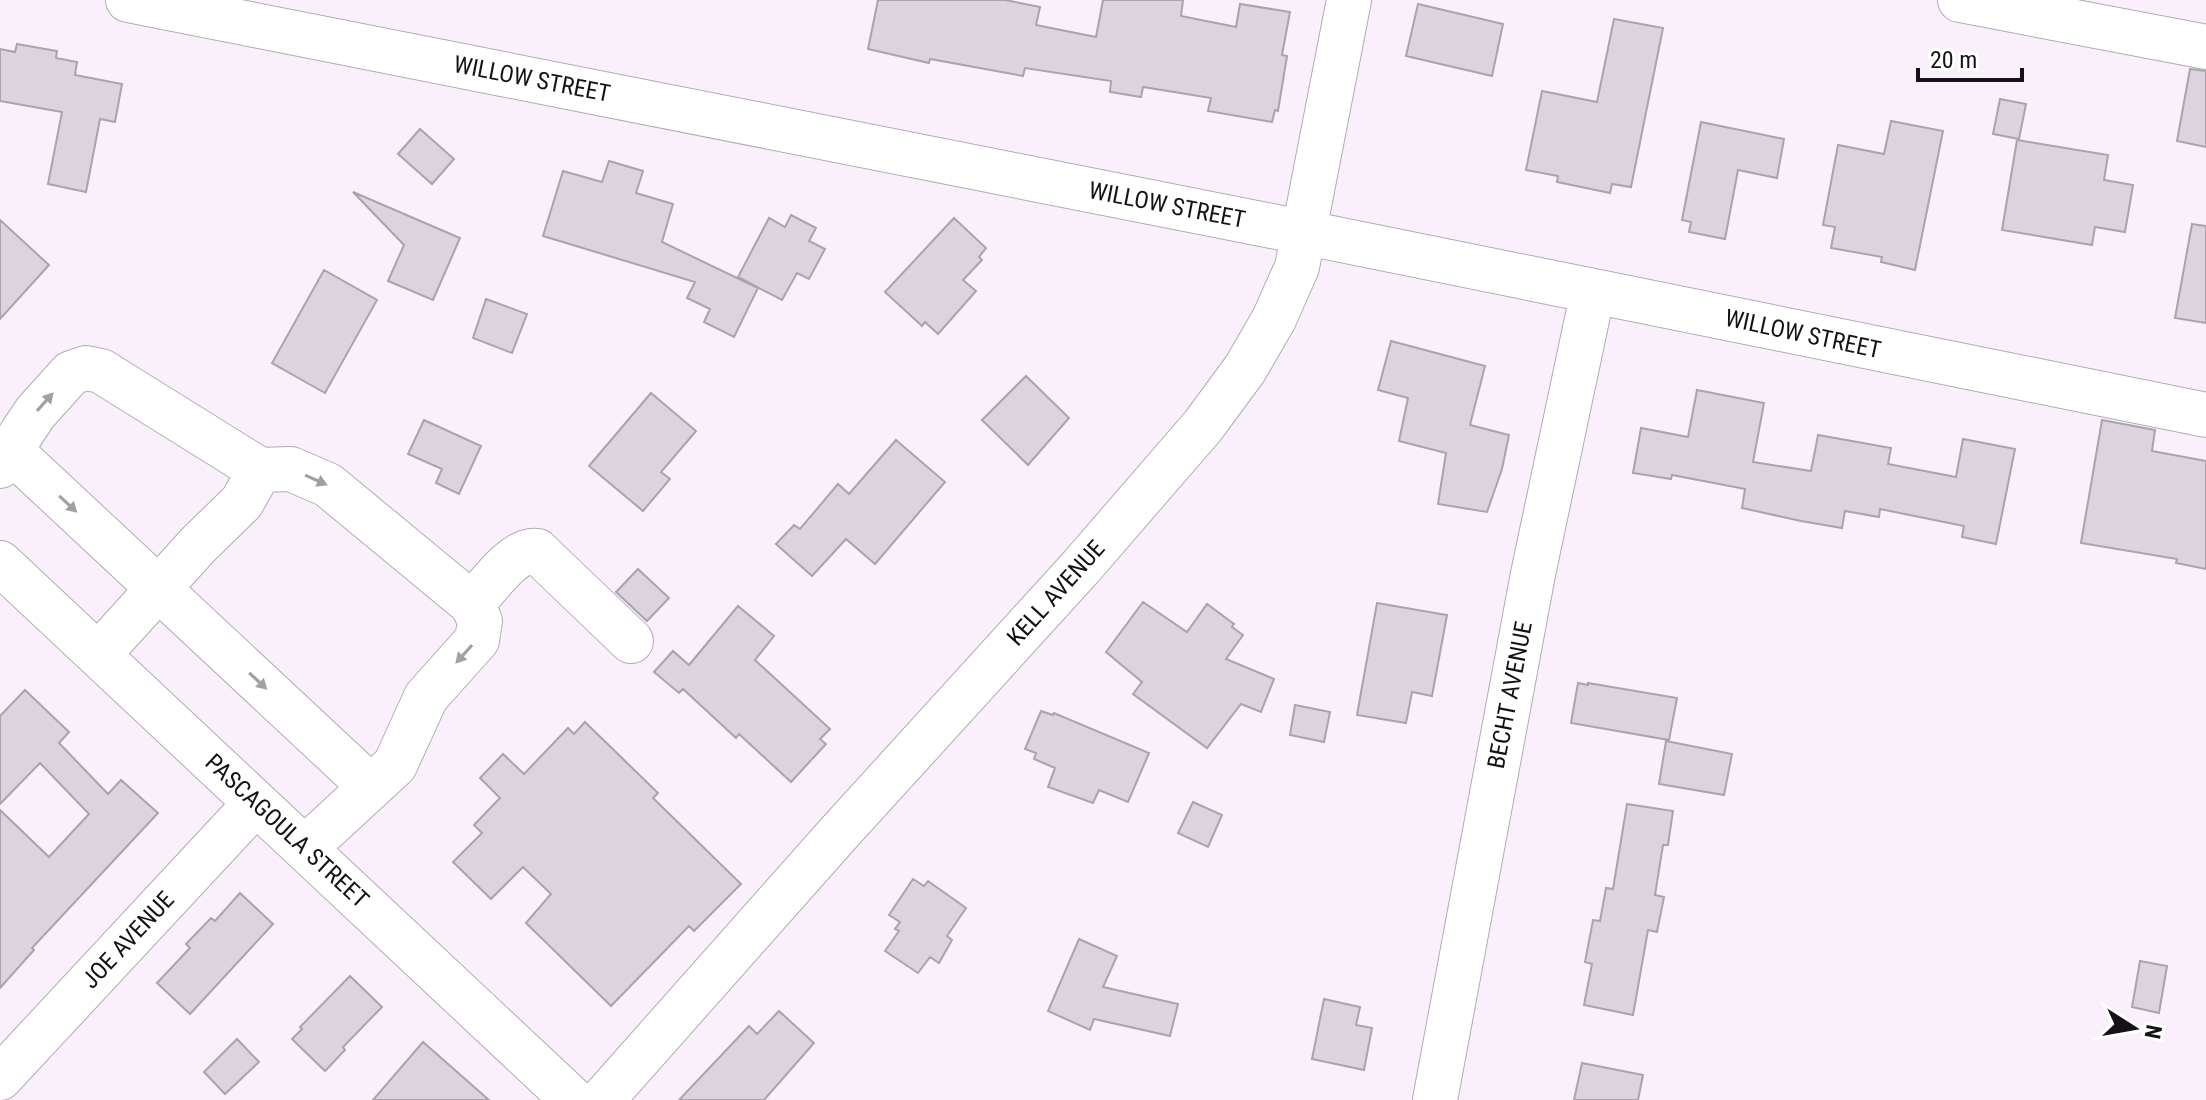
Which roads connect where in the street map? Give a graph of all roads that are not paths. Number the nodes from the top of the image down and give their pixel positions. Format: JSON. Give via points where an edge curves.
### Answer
{"nodes":[{"id":1,"x":128,"y":0,"type":"edge"},
{"id":2,"x":1349,"y":0,"type":"edge"},
{"id":3,"x":1960,"y":0,"type":"edge"},
{"id":4,"x":2206,"y":47,"type":"edge"},
{"id":5,"x":1302,"y":232,"type":"junction"},
{"id":6,"x":1593,"y":291,"type":"junction"},
{"id":7,"x":2206,"y":415,"type":"edge"},
{"id":8,"x":6,"y":458,"type":"edge"},
{"id":9,"x":260,"y":470,"type":"junction"},
{"id":10,"x":0,"y":563,"type":"edge"},
{"id":11,"x":158,"y":588,"type":"junction"},
{"id":12,"x":472,"y":604,"type":"junction"},
{"id":13,"x":631,"y":641,"type":"dead end"},
{"id":14,"x":98,"y":655,"type":"junction"},
{"id":15,"x":371,"y":787,"type":"junction"},
{"id":16,"x":256,"y":803,"type":"junction"},
{"id":17,"x":305,"y":848,"type":"junction"},
{"id":18,"x":0,"y":1078,"type":"edge"},
{"id":19,"x":573,"y":1100,"type":"edge"},
{"id":20,"x":602,"y":1100,"type":"edge"},
{"id":21,"x":1435,"y":1100,"type":"edge"}],
"edges":[{"from":1,"to":5,"type":"street","name":"WILLOW STREET"},
{"from":2,"to":5,"type":"street","name":"KELL AVENUE"},
{"from":3,"to":4,"type":"street"},
{"from":5,"to":6,"type":"street","name":"WILLOW STREET"},
{"from":5,"to":20,"type":"street","name":"KELL AVENUE","via":[[1297,267],[1274,319],[1203,426]]},
{"from":6,"to":7,"type":"street","name":"WILLOW STREET"},
{"from":6,"to":21,"type":"street","name":"BECHT AVENUE","via":[[1533,574]]},
{"from":8,"to":9,"type":"street","one_way":true,"via":[[35,413],[71,373],[86,368],[101,371]]},
{"from":8,"to":11,"type":"street","one_way":true},
{"from":9,"to":11,"type":"street","via":[[242,502]]},
{"from":9,"to":12,"type":"street","one_way":true,"via":[[291,469],[328,485]]},
{"from":10,"to":14,"type":"street","name":"PASCAGOULA STREET"},
{"from":11,"to":14,"type":"street"},
{"from":11,"to":15,"type":"street","one_way":true},
{"from":12,"to":13,"type":"street","via":[[520,552],[532,549]]},
{"from":12,"to":15,"type":"street","one_way":true,"via":[[480,621],[477,640],[426,697],[395,765]]},
{"from":14,"to":16,"type":"street","name":"PASCAGOULA STREET"},
{"from":15,"to":17,"type":"street"},
{"from":16,"to":17,"type":"street","name":"PASCAGOULA STREET"},
{"from":16,"to":18,"type":"street","name":"JOE AVENUE"},
{"from":17,"to":19,"type":"street","name":"PASCAGOULA STREET"}]}
